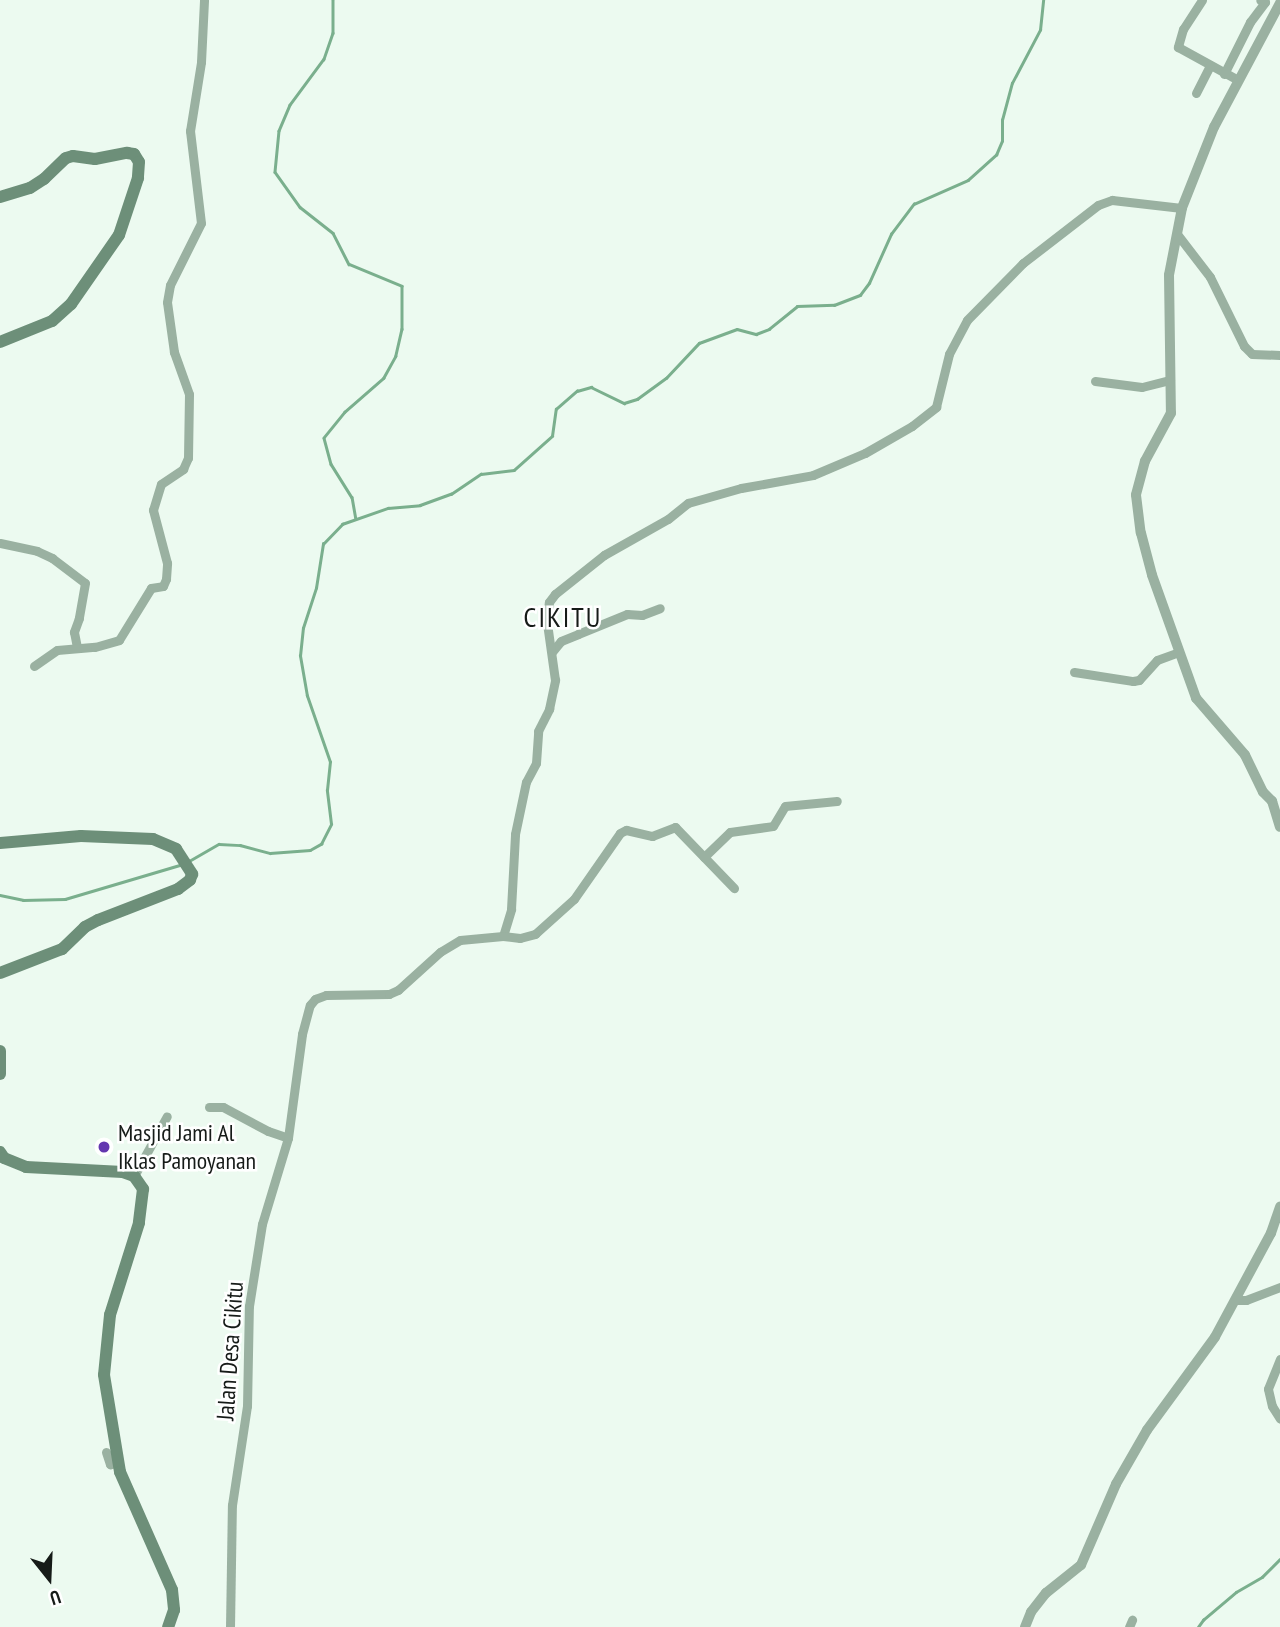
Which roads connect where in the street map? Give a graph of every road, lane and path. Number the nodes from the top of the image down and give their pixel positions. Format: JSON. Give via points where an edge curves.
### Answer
{"nodes":[{"id":1,"x":204,"y":0,"type":"edge"},
{"id":2,"x":1202,"y":0,"type":"edge"},
{"id":3,"x":1260,"y":0,"type":"edge"},
{"id":4,"x":1280,"y":3,"type":"edge"},
{"id":5,"x":1210,"y":65,"type":"junction"},
{"id":6,"x":1224,"y":74,"type":"junction"},
{"id":7,"x":1238,"y":80,"type":"junction"},
{"id":8,"x":1196,"y":93,"type":"dead end"},
{"id":9,"x":0,"y":197,"type":"edge"},
{"id":10,"x":1182,"y":208,"type":"junction"},
{"id":11,"x":1177,"y":234,"type":"junction"},
{"id":12,"x":0,"y":342,"type":"edge"},
{"id":13,"x":1280,"y":355,"type":"edge"},
{"id":14,"x":1170,"y":380,"type":"junction"},
{"id":15,"x":1095,"y":381,"type":"dead end"},
{"id":16,"x":0,"y":543,"type":"edge"},
{"id":17,"x":660,"y":608,"type":"dead end"},
{"id":18,"x":77,"y":648,"type":"junction"},
{"id":19,"x":552,"y":652,"type":"junction"},
{"id":20,"x":1179,"y":652,"type":"junction"},
{"id":21,"x":34,"y":666,"type":"dead end"},
{"id":22,"x":1074,"y":672,"type":"dead end"},
{"id":23,"x":837,"y":801,"type":"dead end"},
{"id":24,"x":1280,"y":827,"type":"edge"},
{"id":25,"x":0,"y":843,"type":"edge"},
{"id":26,"x":704,"y":857,"type":"junction"},
{"id":27,"x":734,"y":888,"type":"dead end"},
{"id":28,"x":503,"y":936,"type":"junction"},
{"id":29,"x":0,"y":974,"type":"edge"},
{"id":30,"x":0,"y":1051,"type":"edge"},
{"id":31,"x":0,"y":1074,"type":"edge"},
{"id":32,"x":209,"y":1107,"type":"dead end"},
{"id":33,"x":167,"y":1116,"type":"dead end"},
{"id":34,"x":288,"y":1138,"type":"junction"},
{"id":35,"x":0,"y":1152,"type":"edge"},
{"id":36,"x":134,"y":1176,"type":"junction"},
{"id":37,"x":1280,"y":1207,"type":"edge"},
{"id":38,"x":1280,"y":1287,"type":"edge"},
{"id":39,"x":1235,"y":1300,"type":"junction"},
{"id":40,"x":1280,"y":1359,"type":"edge"},
{"id":41,"x":1280,"y":1419,"type":"edge"},
{"id":42,"x":106,"y":1452,"type":"dead end"},
{"id":43,"x":118,"y":1463,"type":"junction"},
{"id":44,"x":168,"y":1627,"type":"edge"},
{"id":45,"x":230,"y":1627,"type":"edge"},
{"id":46,"x":1025,"y":1627,"type":"edge"}],
"edges":[{"from":1,"to":18,"type":"street","via":[[201,62],[190,131],[201,223],[170,285],[167,302],[174,352],[190,394],[188,458],[183,469],[161,484],[153,510],[167,563],[166,579],[163,586],[151,588],[119,640]]},
{"from":2,"to":5,"type":"street","via":[[1183,29],[1178,47]]},
{"from":3,"to":6,"type":"street","via":[[1265,2]]},
{"from":4,"to":7,"type":"street"},
{"from":5,"to":6,"type":"street"},
{"from":5,"to":8,"type":"street"},
{"from":6,"to":7,"type":"street"},
{"from":7,"to":10,"type":"street"},
{"from":9,"to":12,"type":"main road","via":[[30,187],[73,156],[95,159],[127,153],[139,162],[120,235],[71,304],[52,321]]},
{"from":10,"to":11,"type":"street"},
{"from":10,"to":19,"type":"street","via":[[1112,200],[1098,205],[1023,263],[967,320],[949,354],[936,407],[898,435],[813,475],[688,503],[604,555],[566,582],[549,602]]},
{"from":11,"to":13,"type":"street","via":[[1210,277],[1244,346],[1252,354]]},
{"from":11,"to":14,"type":"street","via":[[1169,275]]},
{"from":14,"to":15,"type":"street","via":[[1142,387]]},
{"from":14,"to":20,"type":"street","via":[[1171,414],[1145,461],[1136,495],[1148,561]]},
{"from":16,"to":18,"type":"street","via":[[37,551],[85,583],[74,632]]},
{"from":17,"to":19,"type":"street","via":[[642,615],[627,614],[561,641]]},
{"from":18,"to":21,"type":"street","via":[[48,653]]},
{"from":19,"to":28,"type":"street","via":[[555,680],[538,731],[536,763],[526,782],[515,834],[510,909]]},
{"from":20,"to":22,"type":"street","via":[[1157,660],[1139,680]]},
{"from":20,"to":24,"type":"street","via":[[1196,698],[1245,755],[1272,802]]},
{"from":23,"to":26,"type":"street","via":[[785,806],[773,825],[733,830]]},
{"from":25,"to":29,"type":"main road","via":[[104,836],[153,839],[169,843],[191,870],[190,880],[178,889],[98,920],[62,949]]},
{"from":26,"to":27,"type":"street"},
{"from":26,"to":28,"type":"street","via":[[675,827],[650,836],[626,830],[574,899],[535,934]]},
{"from":28,"to":34,"type":"street","name":"Jalan Desa Cikitu","via":[[470,938],[450,945],[389,994],[315,999],[302,1034]]},
{"from":30,"to":31,"type":"main road"},
{"from":32,"to":34,"type":"street","via":[[223,1107]]},
{"from":33,"to":36,"type":"street"},
{"from":34,"to":45,"type":"street","name":"Jalan Desa Cikitu","via":[[262,1224],[249,1306],[247,1406],[232,1505]]},
{"from":35,"to":36,"type":"main road","via":[[26,1167]]},
{"from":36,"to":43,"type":"main road","via":[[143,1189],[142,1210],[110,1315],[104,1364]]},
{"from":37,"to":39,"type":"street"},
{"from":38,"to":39,"type":"street"},
{"from":39,"to":46,"type":"street","via":[[1205,1353],[1147,1430],[1116,1484],[1081,1565],[1046,1593]]},
{"from":40,"to":41,"type":"street","via":[[1268,1389]]},
{"from":42,"to":43,"type":"street","via":[[110,1464]]},
{"from":43,"to":44,"type":"main road","via":[[172,1590],[174,1610]]}]}
